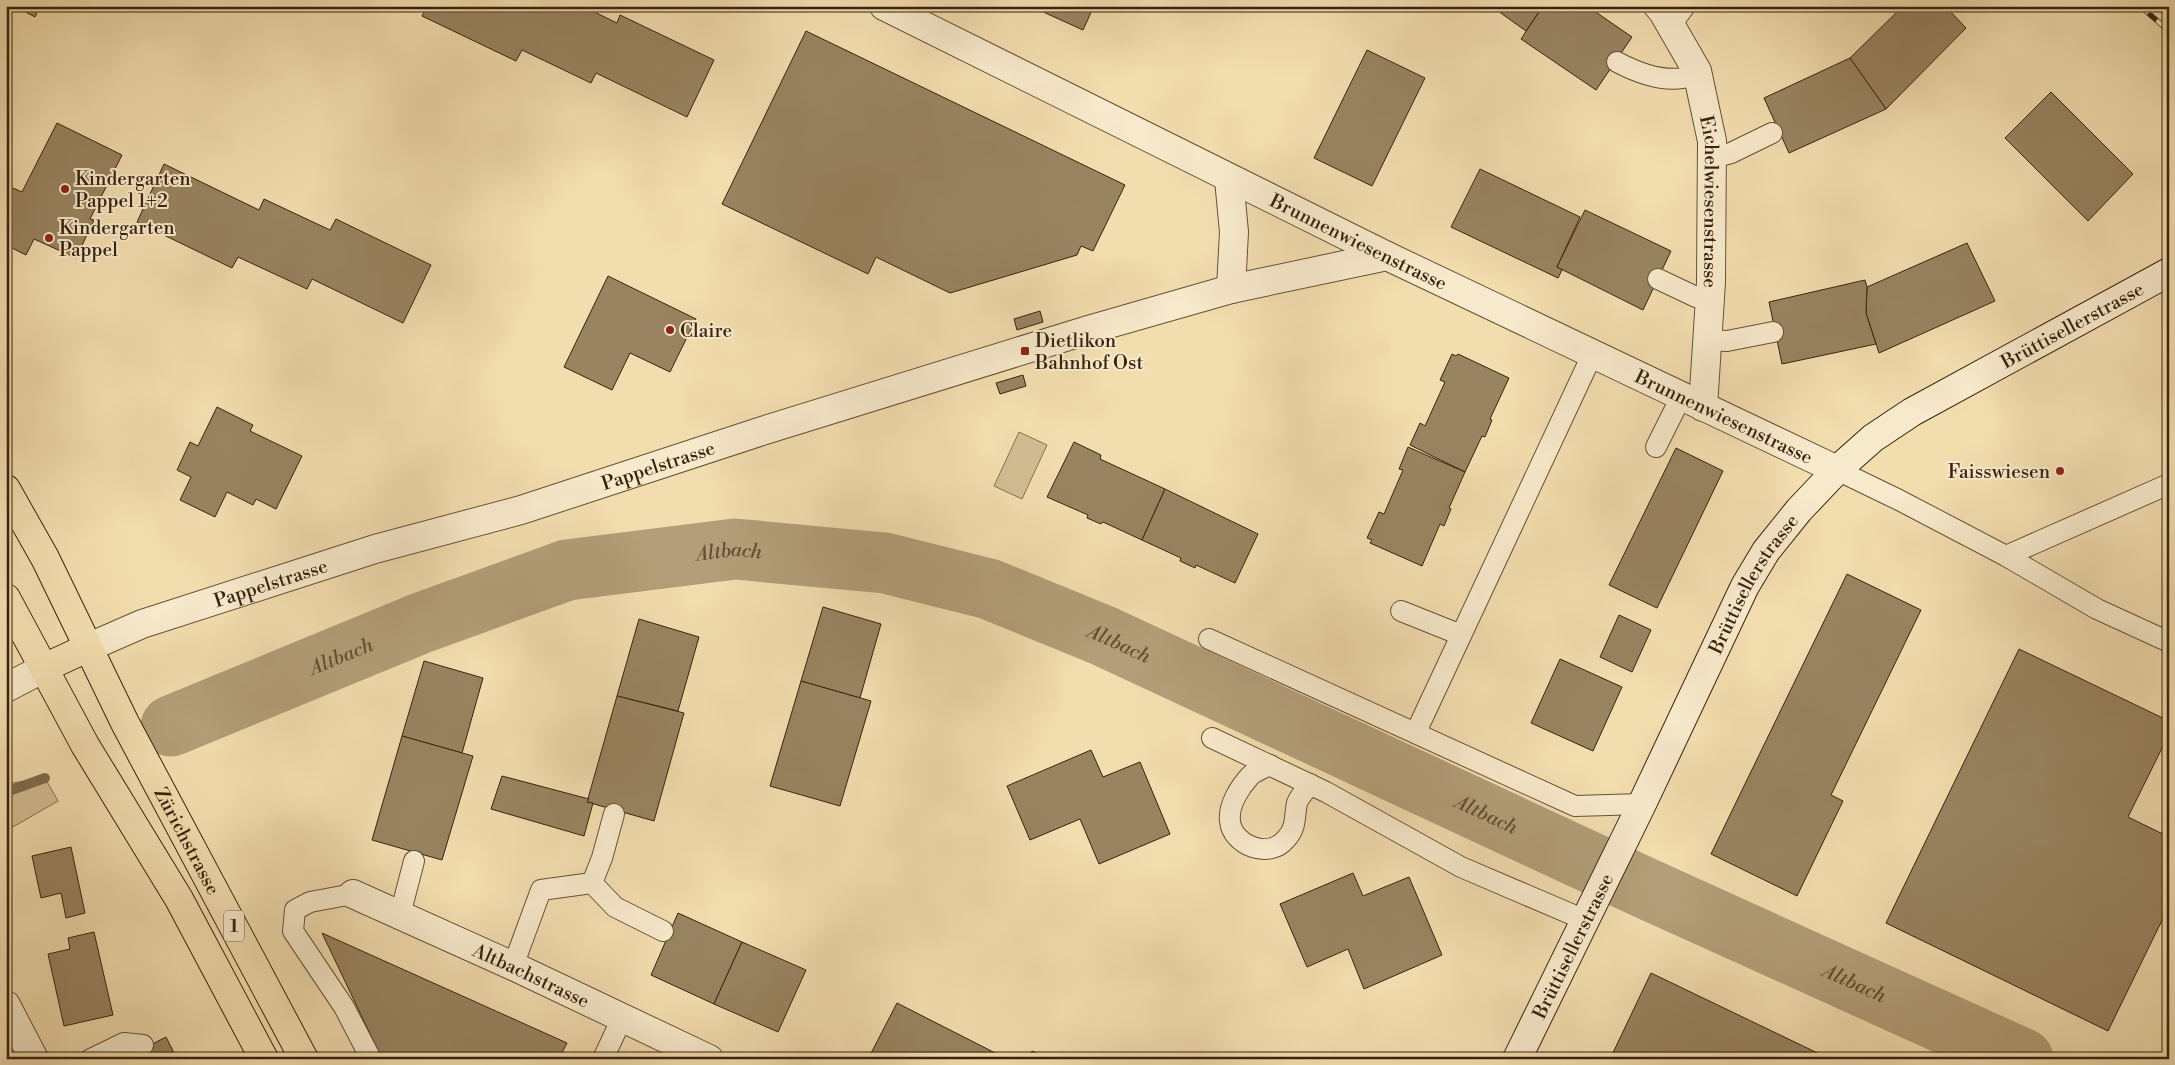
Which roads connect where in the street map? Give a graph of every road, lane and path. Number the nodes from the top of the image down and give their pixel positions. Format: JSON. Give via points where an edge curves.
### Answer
{"nodes":[{"id":1,"x":884,"y":6,"type":"edge"},
{"id":2,"x":1671,"y":12,"type":"edge"},
{"id":3,"x":1617,"y":62,"type":"dead end"},
{"id":4,"x":1697,"y":71,"type":"junction"},
{"id":5,"x":1772,"y":132,"type":"dead end"},
{"id":6,"x":1712,"y":158,"type":"junction"},
{"id":7,"x":1230,"y":179,"type":"junction"},
{"id":8,"x":1387,"y":256,"type":"junction"},
{"id":9,"x":2169,"y":272,"type":"edge"},
{"id":10,"x":1658,"y":279,"type":"dead end"},
{"id":11,"x":1231,"y":289,"type":"junction"},
{"id":12,"x":1710,"y":300,"type":"junction"},
{"id":13,"x":1773,"y":332,"type":"dead end"},
{"id":14,"x":1707,"y":340,"type":"junction"},
{"id":15,"x":1592,"y":355,"type":"junction"},
{"id":16,"x":1692,"y":402,"type":"junction"},
{"id":17,"x":1656,"y":447,"type":"dead end"},
{"id":18,"x":1837,"y":470,"type":"junction"},
{"id":19,"x":2169,"y":484,"type":"edge"},
{"id":20,"x":6,"y":489,"type":"edge"},
{"id":21,"x":2006,"y":556,"type":"junction"},
{"id":22,"x":6,"y":598,"type":"edge"},
{"id":23,"x":1401,"y":611,"type":"dead end"},
{"id":24,"x":1461,"y":635,"type":"junction"},
{"id":25,"x":1209,"y":639,"type":"dead end"},
{"id":26,"x":2169,"y":642,"type":"edge"},
{"id":27,"x":87,"y":648,"type":"junction"},
{"id":28,"x":44,"y":668,"type":"junction"},
{"id":29,"x":6,"y":688,"type":"edge"},
{"id":30,"x":1416,"y":732,"type":"junction"},
{"id":31,"x":1212,"y":738,"type":"dead end"},
{"id":32,"x":1270,"y":765,"type":"junction"},
{"id":33,"x":1310,"y":784,"type":"junction"},
{"id":34,"x":1642,"y":804,"type":"junction"},
{"id":35,"x":614,"y":814,"type":"dead end"},
{"id":36,"x":414,"y":861,"type":"dead end"},
{"id":37,"x":592,"y":883,"type":"junction"},
{"id":38,"x":352,"y":894,"type":"joint"},
{"id":39,"x":1590,"y":909,"type":"junction"},
{"id":40,"x":400,"y":915,"type":"junction"},
{"id":41,"x":663,"y":931,"type":"dead end"},
{"id":42,"x":513,"y":966,"type":"junction"},
{"id":43,"x":6,"y":1005,"type":"edge"},
{"id":44,"x":622,"y":1018,"type":"junction"},
{"id":45,"x":143,"y":1045,"type":"dead end"},
{"id":46,"x":34,"y":1059,"type":"edge"},
{"id":47,"x":91,"y":1059,"type":"edge"},
{"id":48,"x":264,"y":1059,"type":"edge"},
{"id":49,"x":304,"y":1059,"type":"edge"},
{"id":50,"x":371,"y":1059,"type":"edge"},
{"id":51,"x":604,"y":1059,"type":"edge"},
{"id":52,"x":709,"y":1059,"type":"edge"},
{"id":53,"x":1517,"y":1059,"type":"edge"}],
"edges":[{"from":1,"to":7,"type":"street","name":"Brunnenwiesenstrasse"},
{"from":2,"to":4,"type":"street","name":"Eichelwiesenstrasse"},
{"from":3,"to":4,"type":"lane","via":[[1634,71],[1658,77],[1683,78]]},
{"from":4,"to":6,"type":"street","name":"Eichelwiesenstrasse","via":[[1712,141]]},
{"from":5,"to":6,"type":"lane"},
{"from":6,"to":12,"type":"street","name":"Eichelwiesenstrasse"},
{"from":7,"to":8,"type":"street","name":"Brunnenwiesenstrasse"},
{"from":7,"to":11,"type":"street","via":[[1234,232]]},
{"from":8,"to":11,"type":"street","name":"Pappelstrasse"},
{"from":8,"to":15,"type":"street","name":"Brunnenwiesenstrasse"},
{"from":9,"to":18,"type":"street","name":"Brüttisellerstrasse","via":[[1912,412],[1873,438]]},
{"from":10,"to":12,"type":"lane"},
{"from":11,"to":27,"type":"street","name":"Pappelstrasse","via":[[916,382],[520,510],[375,549],[142,624]]},
{"from":12,"to":14,"type":"street","name":"Eichelwiesenstrasse"},
{"from":13,"to":14,"type":"lane","via":[[1727,341]]},
{"from":14,"to":16,"type":"street","name":"Eichelwiesenstrasse"},
{"from":15,"to":16,"type":"street","name":"Brunnenwiesenstrasse"},
{"from":15,"to":24,"type":"lane"},
{"from":16,"to":17,"type":"lane"},
{"from":16,"to":18,"type":"street","name":"Brunnenwiesenstrasse"},
{"from":18,"to":21,"type":"lane"},
{"from":18,"to":34,"type":"street","name":"Brüttisellerstrasse","via":[[1766,551],[1744,586]]},
{"from":19,"to":21,"type":"lane"},
{"from":20,"to":27,"type":"main road","number":"1","via":[[45,558]]},
{"from":21,"to":26,"type":"lane","via":[[2097,609]]},
{"from":22,"to":28,"type":"main road","number":"1"},
{"from":23,"to":24,"type":"lane"},
{"from":24,"to":30,"type":"lane"},
{"from":25,"to":30,"type":"lane"},
{"from":27,"to":28,"type":"main road"},
{"from":27,"to":49,"type":"main road","name":"Zürichstrasse","number":"1"},
{"from":28,"to":29,"type":"street"},
{"from":28,"to":48,"type":"main road","name":"Zürichstrasse","number":"1","via":[[84,746],[179,899]]},
{"from":30,"to":34,"type":"lane","via":[[1575,806]]},
{"from":31,"to":32,"type":"lane"},
{"from":32,"to":33,"type":"lane"},
{"from":32,"to":33,"type":"lane","via":[[1251,775],[1233,800],[1230,822],[1238,836],[1252,848],[1269,850],[1286,840],[1296,822],[1297,802]]},
{"from":33,"to":39,"type":"lane","via":[[1461,867]]},
{"from":34,"to":39,"type":"street","name":"Brüttisellerstrasse"},
{"from":35,"to":37,"type":"lane"},
{"from":36,"to":40,"type":"lane"},
{"from":37,"to":41,"type":"lane","via":[[615,907]]},
{"from":37,"to":42,"type":"lane","via":[[541,890]]},
{"from":38,"to":40,"type":"street","name":"Altbachstrasse"},
{"from":38,"to":50,"type":"lane","via":[[310,902],[295,910],[292,931],[344,1007]]},
{"from":39,"to":53,"type":"street","name":"Brüttisellerstrasse"},
{"from":40,"to":42,"type":"street","name":"Altbachstrasse"},
{"from":42,"to":44,"type":"street","name":"Altbachstrasse"},
{"from":43,"to":46,"type":"street"},
{"from":44,"to":51,"type":"lane"},
{"from":44,"to":52,"type":"street","name":"Altbachstrasse"},
{"from":45,"to":47,"type":"lane","via":[[124,1043]]}]}
